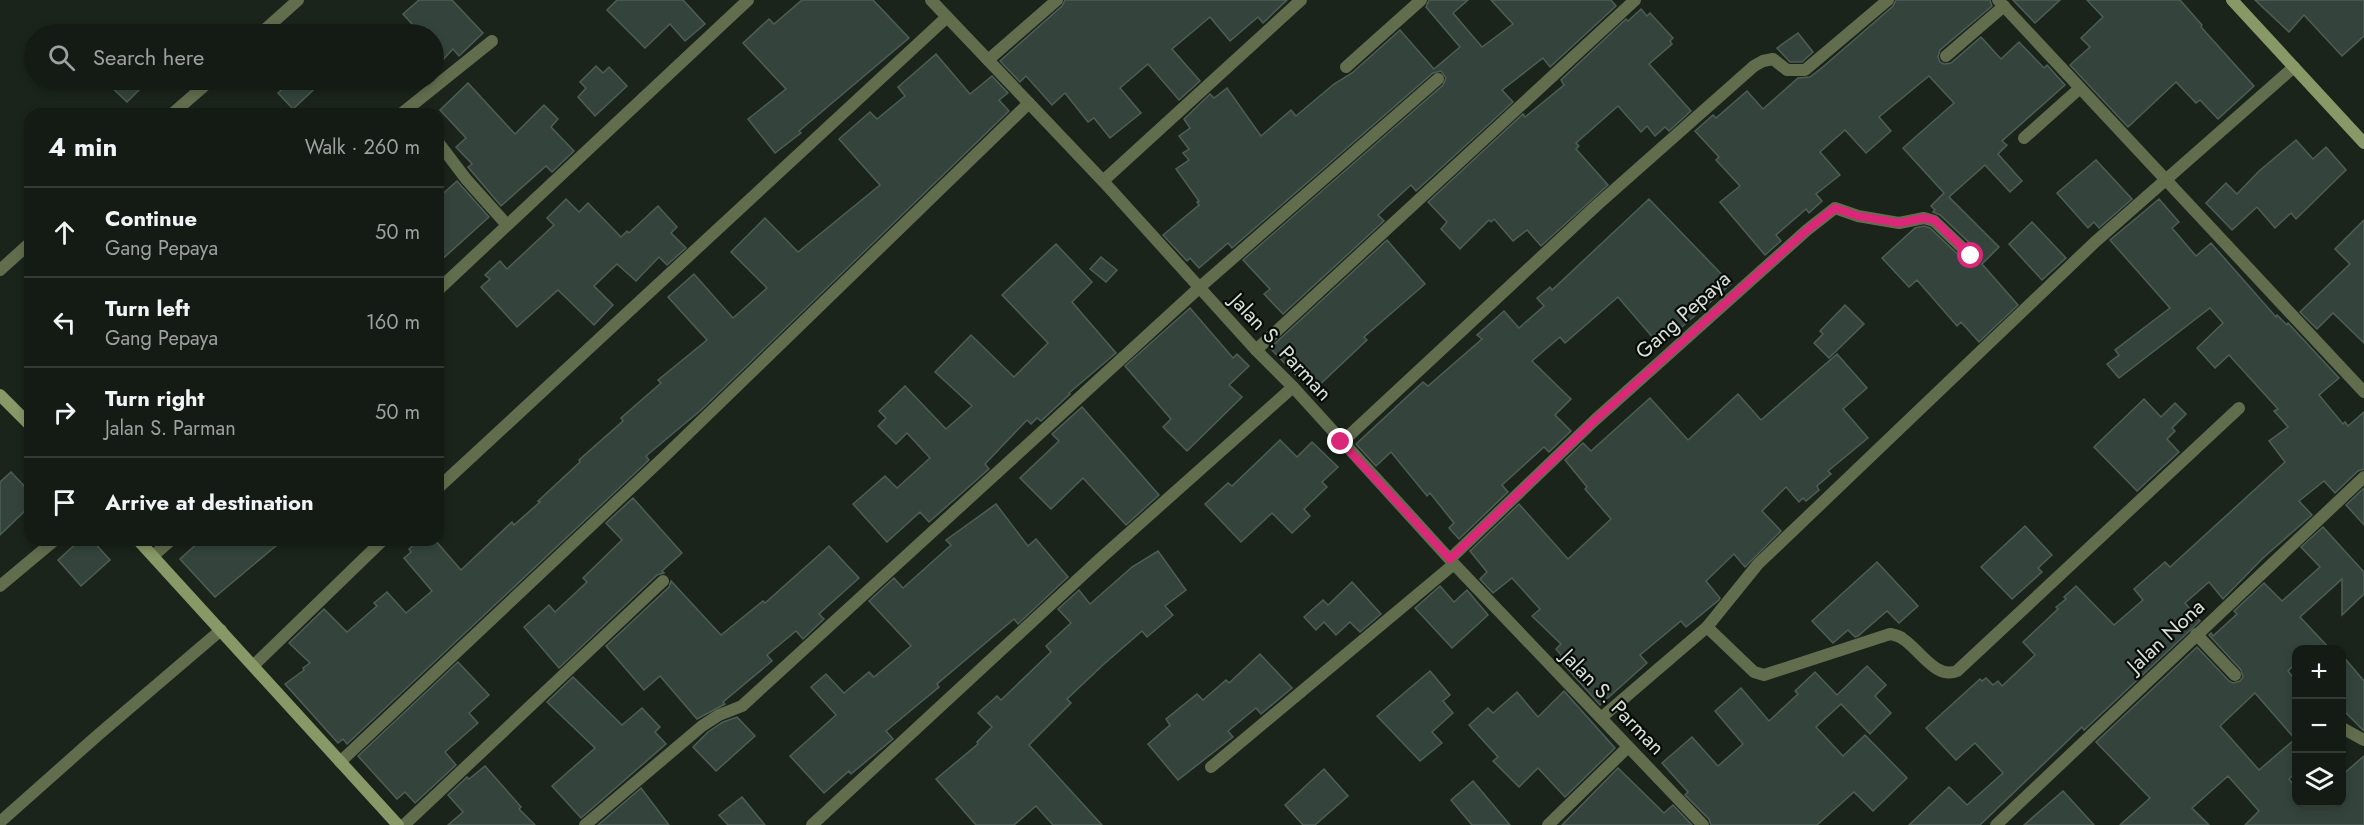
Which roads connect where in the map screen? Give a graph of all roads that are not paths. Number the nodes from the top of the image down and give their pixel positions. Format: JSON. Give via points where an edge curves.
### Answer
{"nodes":[{"id":1,"x":748,"y":0,"type":"edge"},
{"id":2,"x":931,"y":0,"type":"edge"},
{"id":3,"x":1057,"y":0,"type":"edge"},
{"id":4,"x":1301,"y":0,"type":"edge"},
{"id":5,"x":1421,"y":0,"type":"edge"},
{"id":6,"x":1635,"y":0,"type":"edge"},
{"id":7,"x":1888,"y":0,"type":"edge"},
{"id":8,"x":2232,"y":0,"type":"edge"},
{"id":9,"x":296,"y":2,"type":"edge"},
{"id":10,"x":2001,"y":3,"type":"edge"},
{"id":11,"x":947,"y":17,"type":"junction"},
{"id":12,"x":271,"y":24,"type":"edge"},
{"id":13,"x":492,"y":41,"type":"dead end"},
{"id":14,"x":1946,"y":56,"type":"dead end"},
{"id":15,"x":988,"y":60,"type":"junction"},
{"id":16,"x":1346,"y":67,"type":"dead end"},
{"id":17,"x":2294,"y":67,"type":"junction"},
{"id":18,"x":1438,"y":79,"type":"dead end"},
{"id":19,"x":444,"y":81,"type":"edge"},
{"id":20,"x":2080,"y":88,"type":"junction"},
{"id":21,"x":200,"y":90,"type":"edge"},
{"id":22,"x":433,"y":90,"type":"edge"},
{"id":23,"x":1029,"y":103,"type":"junction"},
{"id":24,"x":179,"y":108,"type":"edge"},
{"id":25,"x":411,"y":108,"type":"edge"},
{"id":26,"x":2024,"y":138,"type":"dead end"},
{"id":27,"x":2364,"y":143,"type":"edge"},
{"id":28,"x":444,"y":150,"type":"edge"},
{"id":29,"x":2164,"y":180,"type":"junction"},
{"id":30,"x":1103,"y":181,"type":"junction"},
{"id":31,"x":507,"y":225,"type":"junction"},
{"id":32,"x":24,"y":248,"type":"edge"},
{"id":33,"x":1971,"y":256,"type":"dead end"},
{"id":34,"x":0,"y":270,"type":"edge"},
{"id":35,"x":444,"y":284,"type":"edge"},
{"id":36,"x":1200,"y":287,"type":"junction"},
{"id":37,"x":1256,"y":350,"type":"junction"},
{"id":38,"x":1293,"y":387,"type":"junction"},
{"id":39,"x":2364,"y":392,"type":"edge"},
{"id":40,"x":0,"y":395,"type":"edge"},
{"id":41,"x":2240,"y":408,"type":"dead end"},
{"id":42,"x":24,"y":419,"type":"edge"},
{"id":43,"x":1341,"y":442,"type":"junction"},
{"id":44,"x":2364,"y":477,"type":"edge"},
{"id":45,"x":444,"y":482,"type":"edge"},
{"id":46,"x":48,"y":546,"type":"edge"},
{"id":47,"x":144,"y":546,"type":"edge"},
{"id":48,"x":164,"y":546,"type":"edge"},
{"id":49,"x":377,"y":546,"type":"edge"},
{"id":50,"x":153,"y":556,"type":"junction"},
{"id":51,"x":1452,"y":562,"type":"junction"},
{"id":52,"x":663,"y":580,"type":"dead end"},
{"id":53,"x":0,"y":586,"type":"edge"},
{"id":54,"x":1707,"y":627,"type":"junction"},
{"id":55,"x":221,"y":630,"type":"junction"},
{"id":56,"x":2196,"y":634,"type":"junction"},
{"id":57,"x":254,"y":665,"type":"junction"},
{"id":58,"x":2235,"y":675,"type":"dead end"},
{"id":59,"x":1601,"y":718,"type":"junction"},
{"id":60,"x":2346,"y":730,"type":"edge"},
{"id":61,"x":2364,"y":740,"type":"edge"},
{"id":62,"x":1628,"y":747,"type":"junction"},
{"id":63,"x":340,"y":762,"type":"junction"},
{"id":64,"x":1211,"y":768,"type":"dead end"},
{"id":65,"x":0,"y":822,"type":"edge"},
{"id":66,"x":398,"y":825,"type":"edge"},
{"id":67,"x":404,"y":825,"type":"edge"},
{"id":68,"x":585,"y":825,"type":"edge"},
{"id":69,"x":813,"y":825,"type":"edge"},
{"id":70,"x":1548,"y":825,"type":"edge"},
{"id":71,"x":1703,"y":825,"type":"edge"},
{"id":72,"x":1996,"y":825,"type":"edge"}],
"edges":[{"from":1,"to":31,"type":"street"},
{"from":2,"to":11,"type":"street","name":"Jalan S. Parman"},
{"from":3,"to":15,"type":"street"},
{"from":4,"to":30,"type":"street"},
{"from":5,"to":16,"type":"street"},
{"from":6,"to":37,"type":"street"},
{"from":7,"to":43,"type":"street","via":[[1805,70],[1787,70],[1773,59],[1754,66]]},
{"from":8,"to":17,"type":"street"},
{"from":9,"to":12,"type":"street"},
{"from":10,"to":14,"type":"street"},
{"from":10,"to":20,"type":"street"},
{"from":11,"to":15,"type":"street","name":"Jalan S. Parman"},
{"from":11,"to":45,"type":"street"},
{"from":13,"to":19,"type":"street"},
{"from":15,"to":23,"type":"street","name":"Jalan S. Parman"},
{"from":17,"to":27,"type":"street"},
{"from":17,"to":29,"type":"street"},
{"from":18,"to":36,"type":"street"},
{"from":20,"to":26,"type":"street"},
{"from":20,"to":29,"type":"street"},
{"from":21,"to":24,"type":"street"},
{"from":22,"to":25,"type":"street"},
{"from":23,"to":30,"type":"street","name":"Jalan S. Parman"},
{"from":23,"to":63,"type":"street","via":[[664,457]]},
{"from":28,"to":31,"type":"street"},
{"from":29,"to":39,"type":"street"},
{"from":29,"to":54,"type":"street","via":[[1758,564]]},
{"from":30,"to":36,"type":"street","name":"Jalan S. Parman"},
{"from":31,"to":35,"type":"street"},
{"from":32,"to":34,"type":"street"},
{"from":33,"to":51,"type":"street","name":"Gang Pepaya","via":[[1934,220],[1899,223],[1835,208],[1595,420]]},
{"from":36,"to":37,"type":"street","name":"Jalan S. Parman"},
{"from":36,"to":68,"type":"street","via":[[742,706],[702,726]]},
{"from":37,"to":38,"type":"street","name":"Jalan S. Parman"},
{"from":38,"to":43,"type":"street","name":"Jalan S. Parman"},
{"from":38,"to":69,"type":"street","via":[[1101,558]]},
{"from":40,"to":42,"type":"street"},
{"from":41,"to":54,"type":"street","via":[[1951,674],[1940,671],[1902,638],[1890,634],[1764,675],[1754,672]]},
{"from":43,"to":51,"type":"street","name":"Jalan S. Parman"},
{"from":44,"to":56,"type":"street","name":"Jalan Nona"},
{"from":46,"to":53,"type":"street"},
{"from":47,"to":50,"type":"street"},
{"from":48,"to":50,"type":"street"},
{"from":49,"to":57,"type":"street"},
{"from":50,"to":55,"type":"street"},
{"from":51,"to":59,"type":"street","name":"Jalan S. Parman"},
{"from":51,"to":64,"type":"street"},
{"from":52,"to":67,"type":"street"},
{"from":54,"to":59,"type":"street"},
{"from":55,"to":57,"type":"street"},
{"from":55,"to":65,"type":"street"},
{"from":56,"to":58,"type":"street"},
{"from":56,"to":72,"type":"street","name":"Jalan Nona"},
{"from":57,"to":63,"type":"street"},
{"from":59,"to":62,"type":"street","name":"Jalan S. Parman"},
{"from":60,"to":61,"type":"street"},
{"from":62,"to":70,"type":"street"},
{"from":62,"to":71,"type":"street","name":"Jalan S. Parman"},
{"from":63,"to":66,"type":"street"}]}
